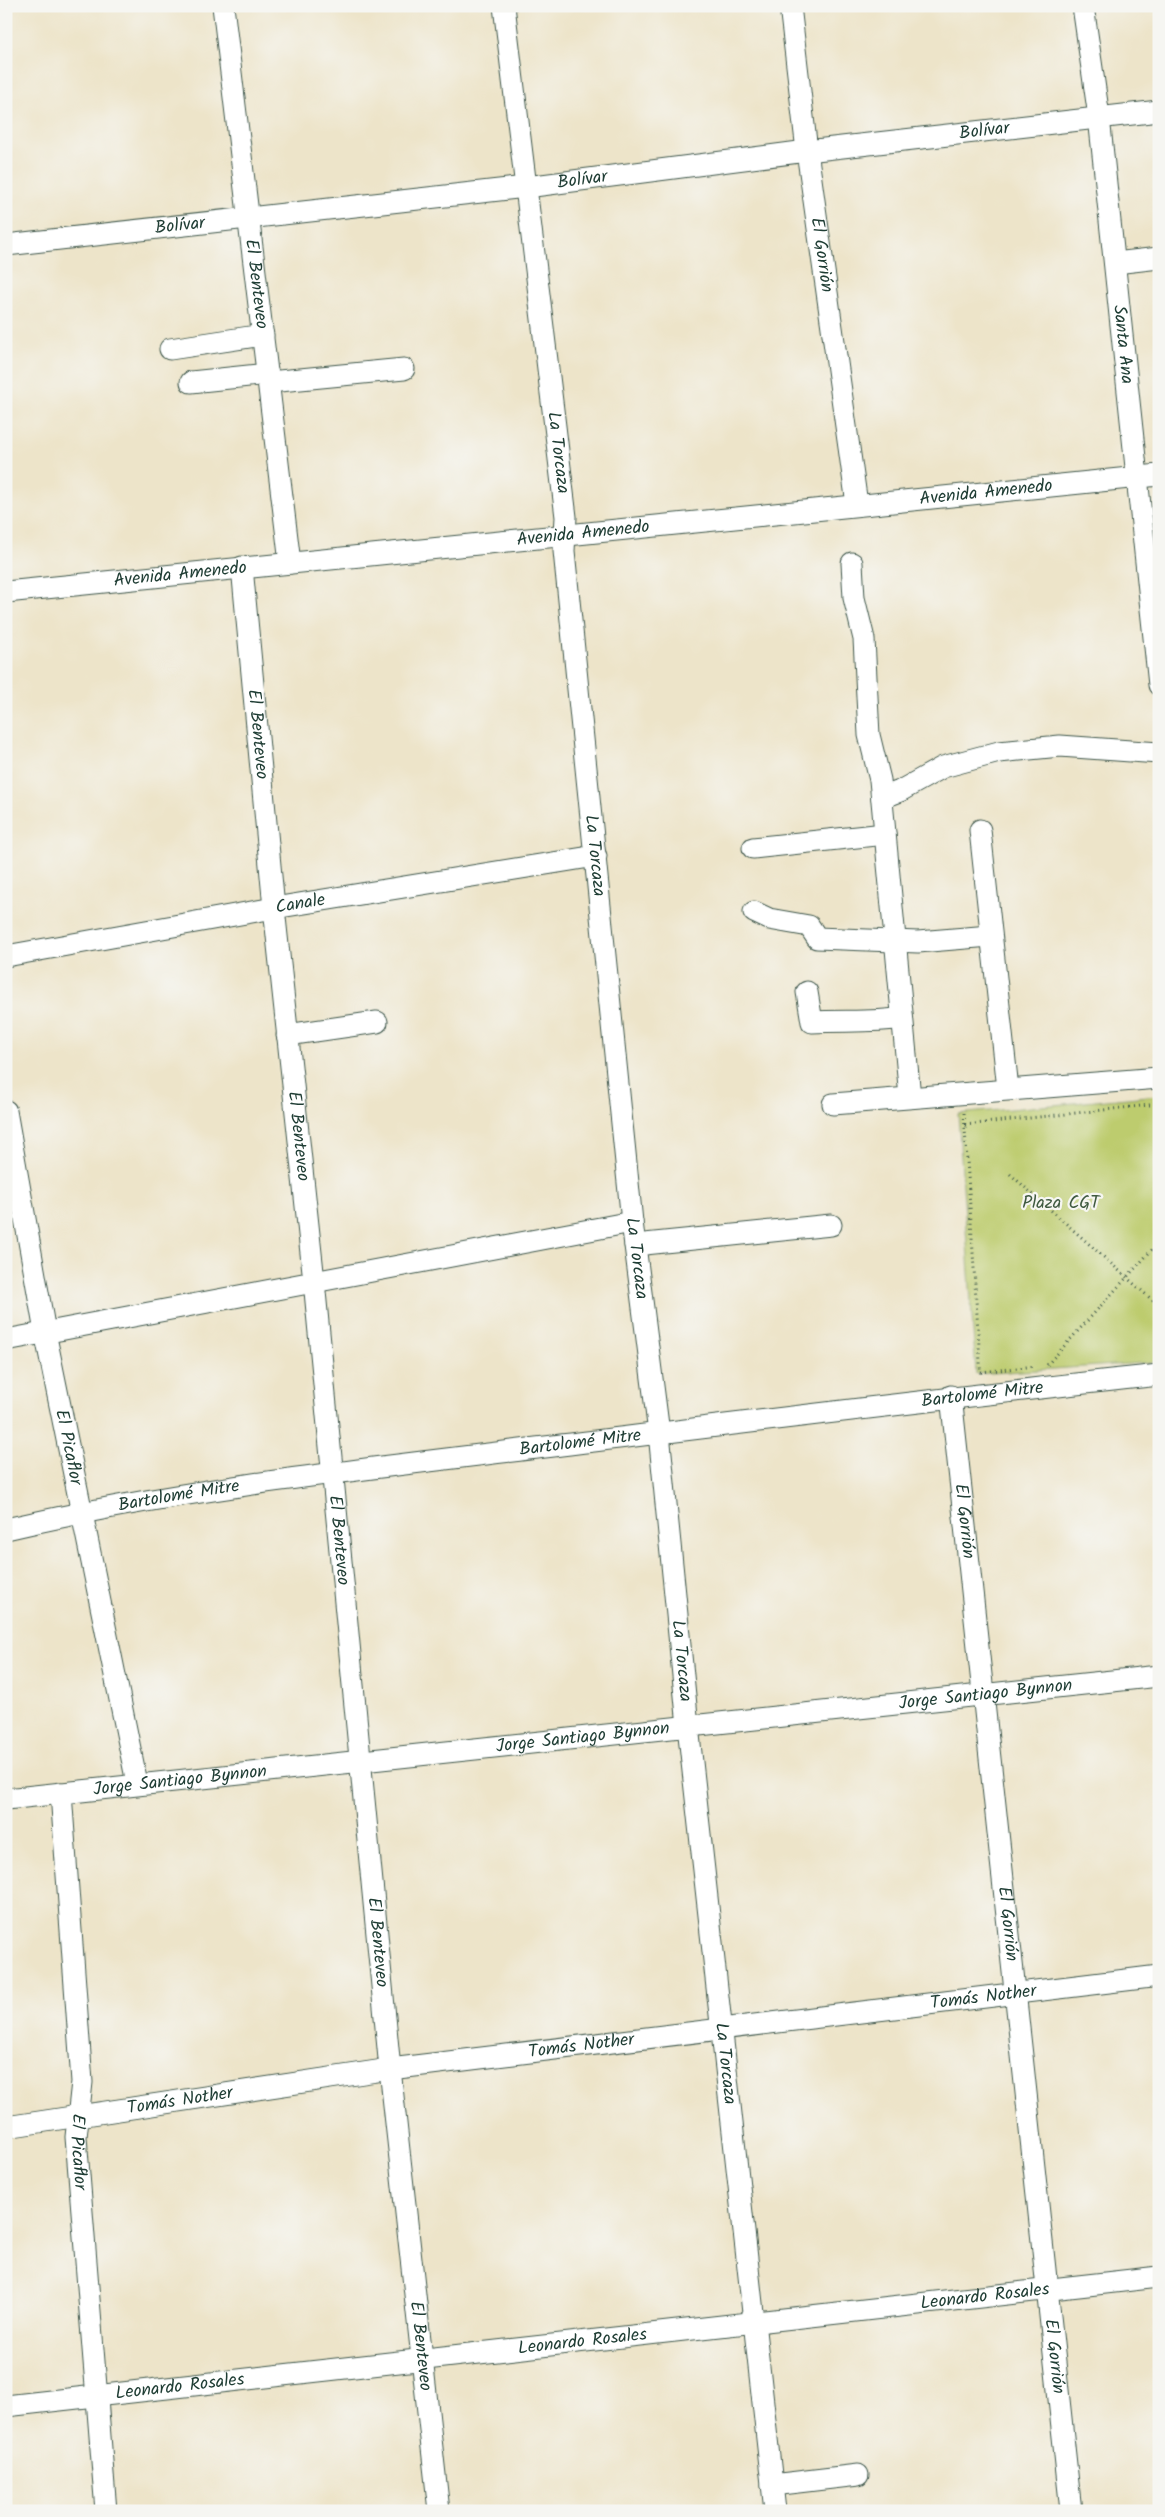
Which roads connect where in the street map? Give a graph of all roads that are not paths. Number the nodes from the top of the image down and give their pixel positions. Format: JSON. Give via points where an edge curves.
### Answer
{"nodes":[{"id":1,"x":223,"y":6,"type":"edge"},
{"id":2,"x":504,"y":6,"type":"edge"},
{"id":3,"x":790,"y":6,"type":"edge"},
{"id":4,"x":1083,"y":6,"type":"edge"},
{"id":5,"x":1159,"y":111,"type":"edge"},
{"id":6,"x":1099,"y":117,"type":"junction"},
{"id":7,"x":807,"y":151,"type":"junction"},
{"id":8,"x":526,"y":187,"type":"junction"},
{"id":9,"x":249,"y":219,"type":"junction"},
{"id":10,"x":6,"y":245,"type":"edge"},
{"id":11,"x":1159,"y":258,"type":"edge"},
{"id":12,"x":1115,"y":263,"type":"junction"},
{"id":13,"x":263,"y":335,"type":"junction"},
{"id":14,"x":170,"y":349,"type":"dead end"},
{"id":15,"x":404,"y":369,"type":"dead end"},
{"id":16,"x":268,"y":378,"type":"junction"},
{"id":17,"x":191,"y":382,"type":"dead end"},
{"id":18,"x":1148,"y":476,"type":"edge"},
{"id":19,"x":857,"y":504,"type":"junction"},
{"id":20,"x":564,"y":535,"type":"junction"},
{"id":21,"x":290,"y":563,"type":"junction"},
{"id":22,"x":852,"y":564,"type":"dead end"},
{"id":23,"x":242,"y":567,"type":"junction"},
{"id":24,"x":6,"y":592,"type":"edge"},
{"id":25,"x":1159,"y":685,"type":"edge"},
{"id":26,"x":1159,"y":753,"type":"edge"},
{"id":27,"x":882,"y":798,"type":"junction"},
{"id":28,"x":980,"y":830,"type":"dead end"},
{"id":29,"x":885,"y":834,"type":"junction"},
{"id":30,"x":753,"y":848,"type":"dead end"},
{"id":31,"x":596,"y":856,"type":"junction"},
{"id":32,"x":274,"y":908,"type":"junction"},
{"id":33,"x":754,"y":912,"type":"dead end"},
{"id":34,"x":990,"y":936,"type":"junction"},
{"id":35,"x":895,"y":941,"type":"junction"},
{"id":36,"x":6,"y":956,"type":"edge"},
{"id":37,"x":807,"y":992,"type":"dead end"},
{"id":38,"x":902,"y":1018,"type":"junction"},
{"id":39,"x":377,"y":1022,"type":"dead end"},
{"id":40,"x":287,"y":1035,"type":"junction"},
{"id":41,"x":1159,"y":1078,"type":"edge"},
{"id":42,"x":1008,"y":1089,"type":"junction"},
{"id":43,"x":910,"y":1097,"type":"junction"},
{"id":44,"x":834,"y":1104,"type":"dead end"},
{"id":45,"x":6,"y":1111,"type":"edge"},
{"id":46,"x":632,"y":1222,"type":"junction"},
{"id":47,"x":832,"y":1225,"type":"dead end"},
{"id":48,"x":636,"y":1245,"type":"junction"},
{"id":49,"x":314,"y":1281,"type":"junction"},
{"id":50,"x":45,"y":1332,"type":"junction"},
{"id":51,"x":6,"y":1340,"type":"edge"},
{"id":52,"x":1159,"y":1375,"type":"edge"},
{"id":53,"x":951,"y":1396,"type":"junction"},
{"id":54,"x":659,"y":1434,"type":"junction"},
{"id":55,"x":332,"y":1473,"type":"junction"},
{"id":56,"x":83,"y":1512,"type":"junction"},
{"id":57,"x":6,"y":1529,"type":"edge"},
{"id":58,"x":1159,"y":1676,"type":"edge"},
{"id":59,"x":983,"y":1694,"type":"junction"},
{"id":60,"x":688,"y":1726,"type":"junction"},
{"id":61,"x":361,"y":1761,"type":"junction"},
{"id":62,"x":137,"y":1783,"type":"junction"},
{"id":63,"x":62,"y":1793,"type":"junction"},
{"id":64,"x":6,"y":1799,"type":"edge"},
{"id":65,"x":1159,"y":1976,"type":"edge"},
{"id":66,"x":1014,"y":1993,"type":"junction"},
{"id":67,"x":723,"y":2027,"type":"junction"},
{"id":68,"x":390,"y":2069,"type":"junction"},
{"id":69,"x":78,"y":2116,"type":"junction"},
{"id":70,"x":6,"y":2127,"type":"edge"},
{"id":71,"x":1159,"y":2277,"type":"edge"},
{"id":72,"x":1046,"y":2289,"type":"junction"},
{"id":73,"x":755,"y":2321,"type":"junction"},
{"id":74,"x":422,"y":2358,"type":"junction"},
{"id":75,"x":98,"y":2396,"type":"junction"},
{"id":76,"x":6,"y":2406,"type":"edge"},
{"id":77,"x":858,"y":2475,"type":"dead end"},
{"id":78,"x":772,"y":2484,"type":"junction"},
{"id":79,"x":106,"y":2511,"type":"edge"},
{"id":80,"x":440,"y":2511,"type":"edge"},
{"id":81,"x":775,"y":2511,"type":"edge"},
{"id":82,"x":1071,"y":2511,"type":"edge"}],
"edges":[{"from":1,"to":9,"type":"street","name":"El Benteveo"},
{"from":2,"to":8,"type":"street","name":"La Torcaza"},
{"from":3,"to":7,"type":"street","name":"El Gorrión"},
{"from":4,"to":6,"type":"street","name":"Santa Ana"},
{"from":5,"to":6,"type":"street","name":"Bolívar"},
{"from":6,"to":7,"type":"street","name":"Bolívar"},
{"from":6,"to":12,"type":"street","name":"Santa Ana"},
{"from":7,"to":8,"type":"street","name":"Bolívar"},
{"from":7,"to":19,"type":"street","name":"El Gorrión"},
{"from":8,"to":9,"type":"street","name":"Bolívar"},
{"from":8,"to":20,"type":"street","name":"La Torcaza","via":[[566,517]]},
{"from":9,"to":10,"type":"street","name":"Bolívar"},
{"from":9,"to":13,"type":"street","name":"El Benteveo"},
{"from":11,"to":12,"type":"street"},
{"from":12,"to":18,"type":"street","name":"Santa Ana"},
{"from":13,"to":14,"type":"street"},
{"from":13,"to":16,"type":"street","name":"El Benteveo"},
{"from":15,"to":16,"type":"street"},
{"from":16,"to":17,"type":"street"},
{"from":16,"to":21,"type":"street","name":"El Benteveo"},
{"from":18,"to":19,"type":"street","name":"Avenida Amenedo"},
{"from":18,"to":25,"type":"street","name":"Santa Ana"},
{"from":19,"to":20,"type":"street","name":"Avenida Amenedo"},
{"from":20,"to":21,"type":"street","name":"Avenida Amenedo"},
{"from":20,"to":31,"type":"street","name":"La Torcaza"},
{"from":21,"to":23,"type":"street","name":"Avenida Amenedo"},
{"from":22,"to":27,"type":"street","via":[[854,598],[864,639],[869,736]]},
{"from":23,"to":24,"type":"street","name":"Avenida Amenedo"},
{"from":23,"to":32,"type":"street","name":"El Benteveo"},
{"from":26,"to":27,"type":"street","via":[[1060,746],[999,752],[943,767]]},
{"from":27,"to":29,"type":"street"},
{"from":28,"to":34,"type":"street"},
{"from":29,"to":30,"type":"street"},
{"from":29,"to":35,"type":"street"},
{"from":31,"to":32,"type":"street","name":"Canale"},
{"from":31,"to":46,"type":"street","name":"La Torcaza"},
{"from":32,"to":36,"type":"street","name":"Canale"},
{"from":32,"to":40,"type":"street","name":"El Benteveo"},
{"from":33,"to":35,"type":"street","via":[[769,919],[809,926],[817,938]]},
{"from":34,"to":35,"type":"street"},
{"from":34,"to":42,"type":"street"},
{"from":35,"to":38,"type":"street"},
{"from":37,"to":38,"type":"street","via":[[812,1022]]},
{"from":38,"to":43,"type":"street"},
{"from":39,"to":40,"type":"street"},
{"from":40,"to":49,"type":"street","name":"El Benteveo"},
{"from":41,"to":42,"type":"street"},
{"from":42,"to":43,"type":"street"},
{"from":43,"to":44,"type":"street"},
{"from":45,"to":50,"type":"street","name":"El Picaflor"},
{"from":46,"to":48,"type":"street","name":"La Torcaza"},
{"from":46,"to":49,"type":"street"},
{"from":47,"to":48,"type":"street"},
{"from":48,"to":54,"type":"street","name":"La Torcaza"},
{"from":49,"to":50,"type":"street"},
{"from":49,"to":55,"type":"street","name":"El Benteveo"},
{"from":50,"to":51,"type":"street"},
{"from":50,"to":56,"type":"street","name":"El Picaflor"},
{"from":52,"to":53,"type":"street","name":"Bartolomé Mitre"},
{"from":53,"to":54,"type":"street","name":"Bartolomé Mitre"},
{"from":53,"to":59,"type":"street","name":"El Gorrión"},
{"from":54,"to":55,"type":"street","name":"Bartolomé Mitre"},
{"from":54,"to":60,"type":"street","name":"La Torcaza"},
{"from":55,"to":56,"type":"street","name":"Bartolomé Mitre"},
{"from":55,"to":61,"type":"street","name":"El Benteveo"},
{"from":56,"to":57,"type":"street","name":"Bartolomé Mitre"},
{"from":56,"to":62,"type":"street","name":"El Picaflor"},
{"from":58,"to":59,"type":"street","name":"Jorge Santiago Bynnon"},
{"from":59,"to":60,"type":"street","name":"Jorge Santiago Bynnon"},
{"from":59,"to":66,"type":"street","name":"El Gorrión"},
{"from":60,"to":61,"type":"street","name":"Jorge Santiago Bynnon"},
{"from":60,"to":67,"type":"street","name":"La Torcaza"},
{"from":61,"to":62,"type":"street","name":"Jorge Santiago Bynnon"},
{"from":61,"to":68,"type":"street","name":"El Benteveo"},
{"from":62,"to":63,"type":"street","name":"Jorge Santiago Bynnon"},
{"from":63,"to":64,"type":"street","name":"Jorge Santiago Bynnon"},
{"from":63,"to":69,"type":"street","name":"El Picaflor","via":[[82,2082]]},
{"from":65,"to":66,"type":"street","name":"Tomás Nother"},
{"from":66,"to":67,"type":"street","name":"Tomás Nother"},
{"from":66,"to":72,"type":"street","name":"El Gorrión"},
{"from":67,"to":68,"type":"street","name":"Tomás Nother"},
{"from":67,"to":73,"type":"street","name":"La Torcaza"},
{"from":68,"to":69,"type":"street","name":"Tomás Nother"},
{"from":68,"to":74,"type":"street","name":"El Benteveo"},
{"from":69,"to":70,"type":"street","name":"Tomás Nother"},
{"from":69,"to":75,"type":"street","name":"El Picaflor","via":[[76,2137]]},
{"from":71,"to":72,"type":"street","name":"Leonardo Rosales"},
{"from":72,"to":73,"type":"street","name":"Leonardo Rosales"},
{"from":72,"to":82,"type":"street","name":"El Gorrión"},
{"from":73,"to":74,"type":"street","name":"Leonardo Rosales"},
{"from":73,"to":78,"type":"street","name":"La Torcaza"},
{"from":74,"to":75,"type":"street","name":"Leonardo Rosales"},
{"from":74,"to":80,"type":"street","name":"El Benteveo"},
{"from":75,"to":76,"type":"street","name":"Leonardo Rosales"},
{"from":75,"to":79,"type":"street","name":"El Picaflor"},
{"from":77,"to":78,"type":"street"},
{"from":78,"to":81,"type":"street","name":"La Torcaza"}]}
